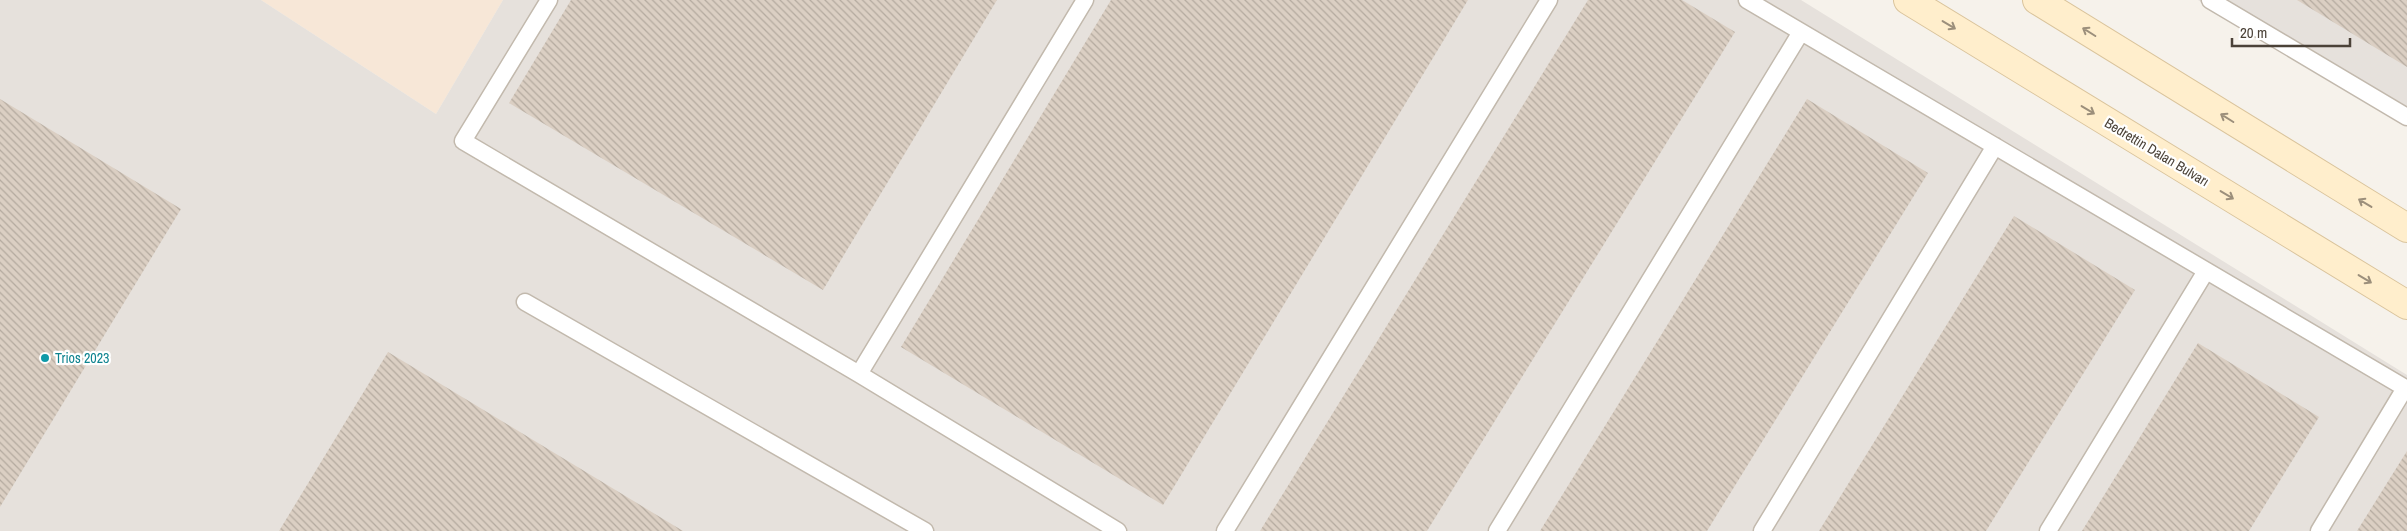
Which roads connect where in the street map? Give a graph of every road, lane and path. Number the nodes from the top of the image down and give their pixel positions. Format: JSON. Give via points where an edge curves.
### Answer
{"nodes":[{"id":1,"x":549,"y":0,"type":"edge"},
{"id":2,"x":1085,"y":0,"type":"edge"},
{"id":3,"x":1549,"y":0,"type":"edge"},
{"id":4,"x":1747,"y":0,"type":"edge"},
{"id":5,"x":1908,"y":0,"type":"edge"},
{"id":6,"x":2037,"y":0,"type":"edge"},
{"id":7,"x":2210,"y":0,"type":"edge"},
{"id":8,"x":1801,"y":32,"type":"junction"},
{"id":9,"x":2407,"y":117,"type":"edge"},
{"id":10,"x":1996,"y":146,"type":"junction"},
{"id":11,"x":2407,"y":228,"type":"edge"},
{"id":12,"x":2206,"y":271,"type":"junction"},
{"id":13,"x":525,"y":302,"type":"dead end"},
{"id":14,"x":2407,"y":305,"type":"edge"},
{"id":15,"x":859,"y":374,"type":"junction"},
{"id":16,"x":2406,"y":389,"type":"edge"},
{"id":17,"x":925,"y":531,"type":"edge"},
{"id":18,"x":1118,"y":531,"type":"edge"},
{"id":19,"x":1225,"y":531,"type":"edge"},
{"id":20,"x":1497,"y":531,"type":"edge"},
{"id":21,"x":1762,"y":531,"type":"edge"},
{"id":22,"x":2048,"y":531,"type":"edge"},
{"id":23,"x":2319,"y":531,"type":"edge"}],
"edges":[{"from":1,"to":15,"type":"lane","via":[[463,141]]},
{"from":2,"to":15,"type":"lane"},
{"from":3,"to":19,"type":"lane"},
{"from":4,"to":8,"type":"lane"},
{"from":5,"to":14,"type":"main road","name":"Bedrettin Dalan Bulvarı","one_way":true},
{"from":11,"to":6,"type":"main road","one_way":true},
{"from":7,"to":9,"type":"lane"},
{"from":8,"to":10,"type":"lane"},
{"from":8,"to":20,"type":"lane"},
{"from":10,"to":12,"type":"lane"},
{"from":10,"to":21,"type":"lane"},
{"from":12,"to":16,"type":"lane"},
{"from":12,"to":22,"type":"lane"},
{"from":13,"to":17,"type":"lane"},
{"from":15,"to":18,"type":"lane"},
{"from":16,"to":23,"type":"lane"}]}
